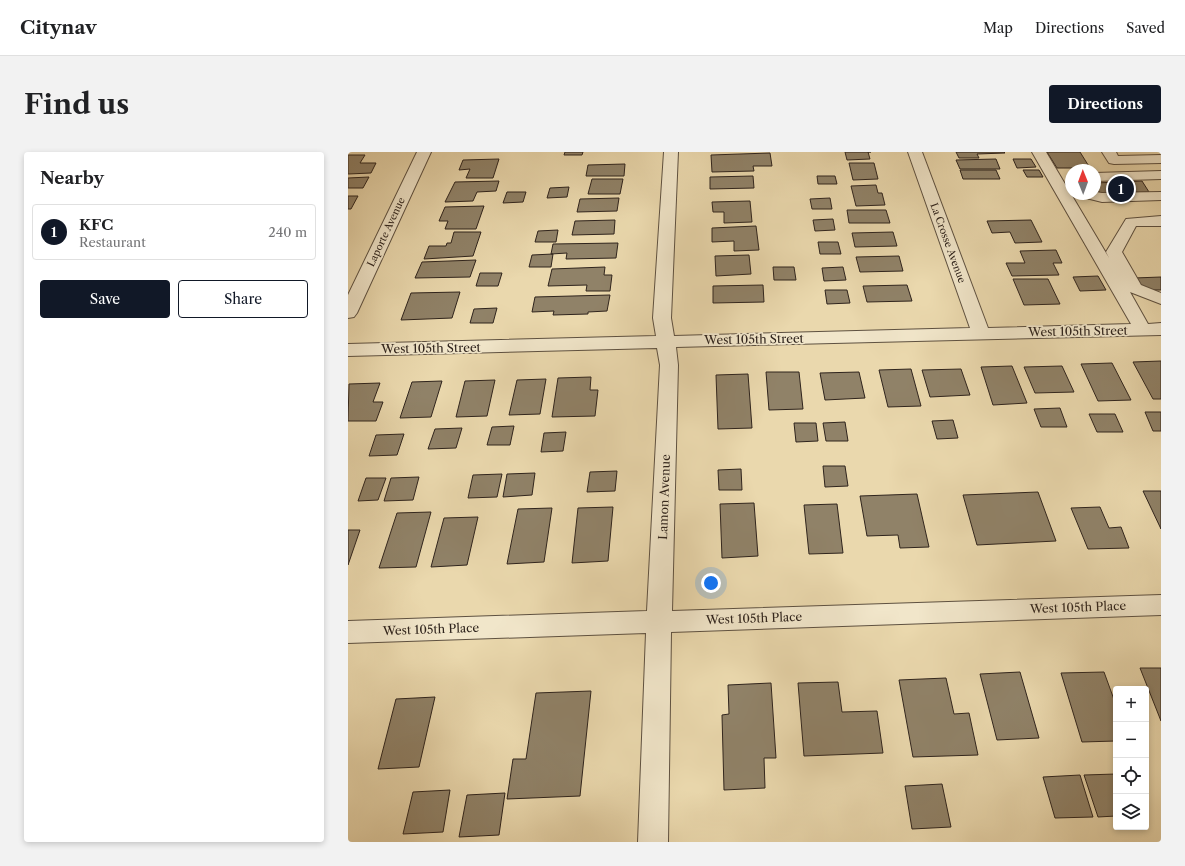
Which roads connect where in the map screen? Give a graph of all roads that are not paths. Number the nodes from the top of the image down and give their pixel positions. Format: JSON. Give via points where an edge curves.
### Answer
{"nodes":[{"id":1,"x":424,"y":152,"type":"edge"},
{"id":2,"x":671,"y":152,"type":"edge"},
{"id":3,"x":915,"y":152,"type":"edge"},
{"id":4,"x":1039,"y":152,"type":"edge"},
{"id":5,"x":1109,"y":152,"type":"edge"},
{"id":6,"x":1161,"y":160,"type":"edge"},
{"id":7,"x":1161,"y":175,"type":"edge"},
{"id":8,"x":1101,"y":177,"type":"edge"},
{"id":9,"x":1161,"y":196,"type":"edge"},
{"id":10,"x":1101,"y":198,"type":"edge"},
{"id":11,"x":1160,"y":223,"type":"edge"},
{"id":12,"x":1161,"y":299,"type":"edge"},
{"id":13,"x":348,"y":313,"type":"edge"},
{"id":14,"x":1161,"y":329,"type":"edge"},
{"id":15,"x":1143,"y":330,"type":"junction"},
{"id":16,"x":981,"y":334,"type":"junction"},
{"id":17,"x":665,"y":342,"type":"junction"},
{"id":18,"x":348,"y":350,"type":"edge"},
{"id":19,"x":1161,"y":605,"type":"edge"},
{"id":20,"x":659,"y":622,"type":"junction"},
{"id":21,"x":348,"y":632,"type":"edge"},
{"id":22,"x":653,"y":842,"type":"edge"}],
"edges":[{"from":1,"to":13,"type":"street","name":"Laporte Avenue"},
{"from":2,"to":17,"type":"street","name":"Lamon Avenue","via":[[662,318]]},
{"from":3,"to":16,"type":"street","name":"La Crosse Avenue"},
{"from":4,"to":15,"type":"street"},
{"from":5,"to":6,"type":"street","via":[[1114,160]]},
{"from":7,"to":8,"type":"street"},
{"from":9,"to":10,"type":"street"},
{"from":11,"to":12,"type":"street","via":[[1131,222],[1114,252],[1134,288]]},
{"from":14,"to":15,"type":"street","name":"West 105th Street"},
{"from":15,"to":16,"type":"street","name":"West 105th Street"},
{"from":16,"to":17,"type":"street","name":"West 105th Street"},
{"from":17,"to":18,"type":"street","name":"West 105th Street"},
{"from":17,"to":20,"type":"street","name":"Lamon Avenue","via":[[670,365]]},
{"from":19,"to":20,"type":"street","name":"West 105th Place"},
{"from":20,"to":21,"type":"street","name":"West 105th Place"},
{"from":20,"to":22,"type":"street","name":"Lamon Avenue"}]}
